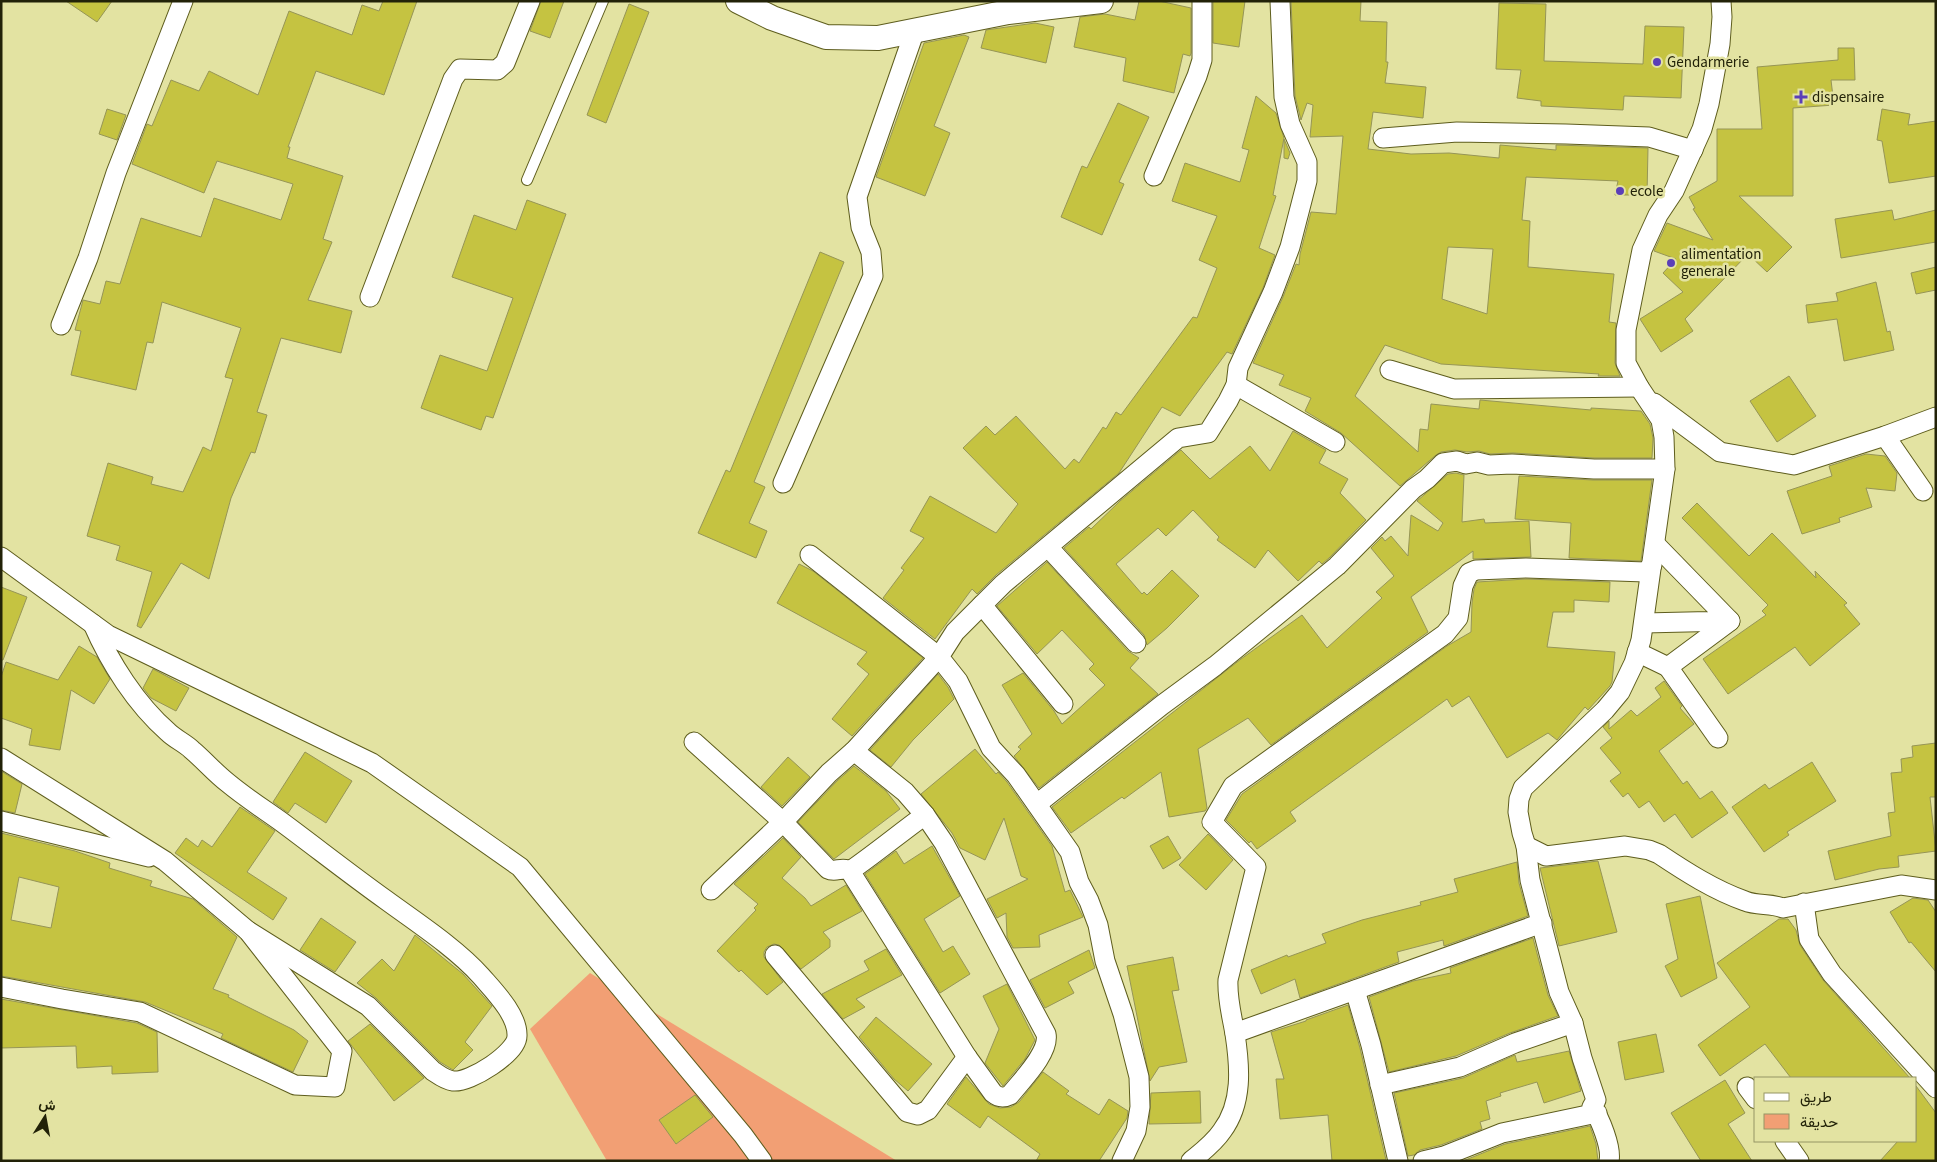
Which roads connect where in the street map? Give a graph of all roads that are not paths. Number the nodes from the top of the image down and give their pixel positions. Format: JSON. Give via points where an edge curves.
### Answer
{"nodes":[{"id":1,"x":183,"y":1,"type":"edge"},
{"id":2,"x":530,"y":1,"type":"edge"},
{"id":3,"x":603,"y":1,"type":"edge"},
{"id":4,"x":739,"y":1,"type":"edge"},
{"id":5,"x":1101,"y":1,"type":"edge"},
{"id":6,"x":1202,"y":1,"type":"edge"},
{"id":7,"x":1280,"y":1,"type":"edge"},
{"id":8,"x":1721,"y":1,"type":"edge"},
{"id":9,"x":916,"y":30,"type":"junction"},
{"id":10,"x":1383,"y":138,"type":"dead end"},
{"id":11,"x":1693,"y":150,"type":"junction"},
{"id":12,"x":1154,"y":176,"type":"dead end"},
{"id":13,"x":527,"y":180,"type":"dead end"},
{"id":14,"x":370,"y":297,"type":"dead end"},
{"id":15,"x":61,"y":325,"type":"dead end"},
{"id":16,"x":1390,"y":370,"type":"dead end"},
{"id":17,"x":1236,"y":385,"type":"junction"},
{"id":18,"x":1643,"y":392,"type":"junction"},
{"id":19,"x":1936,"y":417,"type":"edge"},
{"id":20,"x":1885,"y":436,"type":"junction"},
{"id":21,"x":1335,"y":442,"type":"dead end"},
{"id":22,"x":1666,"y":469,"type":"junction"},
{"id":23,"x":783,"y":483,"type":"dead end"},
{"id":24,"x":1923,"y":491,"type":"dead end"},
{"id":25,"x":1655,"y":544,"type":"junction"},
{"id":26,"x":1048,"y":547,"type":"junction"},
{"id":27,"x":810,"y":556,"type":"dead end"},
{"id":28,"x":1,"y":557,"type":"edge"},
{"id":29,"x":1652,"y":565,"type":"junction"},
{"id":30,"x":982,"y":605,"type":"junction"},
{"id":31,"x":1730,"y":621,"type":"junction"},
{"id":32,"x":1644,"y":623,"type":"junction"},
{"id":33,"x":93,"y":624,"type":"junction"},
{"id":34,"x":1136,"y":644,"type":"dead end"},
{"id":35,"x":1637,"y":652,"type":"junction"},
{"id":36,"x":939,"y":657,"type":"junction"},
{"id":37,"x":1668,"y":667,"type":"junction"},
{"id":38,"x":1063,"y":704,"type":"dead end"},
{"id":39,"x":1718,"y":738,"type":"dead end"},
{"id":40,"x":694,"y":742,"type":"dead end"},
{"id":41,"x":854,"y":751,"type":"junction"},
{"id":42,"x":1,"y":758,"type":"edge"},
{"id":43,"x":1036,"y":804,"type":"junction"},
{"id":44,"x":925,"y":815,"type":"junction"},
{"id":45,"x":1,"y":821,"type":"edge"},
{"id":46,"x":783,"y":822,"type":"junction"},
{"id":47,"x":1526,"y":846,"type":"junction"},
{"id":48,"x":165,"y":860,"type":"junction"},
{"id":49,"x":850,"y":871,"type":"junction"},
{"id":50,"x":711,"y":890,"type":"dead end"},
{"id":51,"x":1934,"y":892,"type":"edge"},
{"id":52,"x":1804,"y":903,"type":"junction"},
{"id":53,"x":1542,"y":923,"type":"junction"},
{"id":54,"x":248,"y":931,"type":"junction"},
{"id":55,"x":775,"y":955,"type":"dead end"},
{"id":56,"x":1,"y":987,"type":"edge"},
{"id":57,"x":1355,"y":990,"type":"junction"},
{"id":58,"x":1574,"y":1023,"type":"junction"},
{"id":59,"x":1235,"y":1034,"type":"junction"},
{"id":60,"x":967,"y":1057,"type":"junction"},
{"id":61,"x":1380,"y":1085,"type":"junction"},
{"id":62,"x":1936,"y":1088,"type":"edge"},
{"id":63,"x":1597,"y":1113,"type":"junction"},
{"id":64,"x":1786,"y":1142,"type":"edge"},
{"id":65,"x":762,"y":1161,"type":"edge"},
{"id":66,"x":1122,"y":1161,"type":"edge"},
{"id":67,"x":1191,"y":1161,"type":"edge"},
{"id":68,"x":1398,"y":1161,"type":"edge"},
{"id":69,"x":1423,"y":1161,"type":"edge"},
{"id":70,"x":1610,"y":1161,"type":"edge"},
{"id":71,"x":1799,"y":1161,"type":"edge"}],
"edges":[{"from":1,"to":15,"type":"street"},
{"from":2,"to":14,"type":"street","via":[[505,63],[496,70],[460,69],[453,79]]},
{"from":3,"to":13,"type":"lane"},
{"from":4,"to":9,"type":"street","via":[[772,18],[826,37],[878,38]]},
{"from":5,"to":9,"type":"street","via":[[1008,12]]},
{"from":6,"to":12,"type":"street","via":[[1202,60]]},
{"from":7,"to":17,"type":"street","via":[[1283,90],[1290,124],[1307,162],[1307,181],[1290,247],[1238,368]]},
{"from":8,"to":11,"type":"street","via":[[1720,44],[1710,104]]},
{"from":9,"to":23,"type":"street","via":[[857,197],[860,227],[871,252],[873,276]]},
{"from":10,"to":11,"type":"street","via":[[1457,132],[1566,134],[1649,138]]},
{"from":11,"to":18,"type":"street","via":[[1642,250],[1625,350],[1626,363]]},
{"from":16,"to":18,"type":"street","via":[[1454,389]]},
{"from":17,"to":21,"type":"street"},
{"from":17,"to":26,"type":"street","via":[[1208,433],[1178,438]]},
{"from":18,"to":20,"type":"street","via":[[1720,452],[1794,464]]},
{"from":18,"to":22,"type":"street","via":[[1664,429]]},
{"from":19,"to":20,"type":"street"},
{"from":20,"to":24,"type":"street"},
{"from":22,"to":25,"type":"street"},
{"from":22,"to":43,"type":"street","via":[[1443,463],[1337,566],[1215,666]]},
{"from":25,"to":29,"type":"street"},
{"from":25,"to":31,"type":"street"},
{"from":26,"to":30,"type":"street"},
{"from":26,"to":34,"type":"street"},
{"from":27,"to":36,"type":"street"},
{"from":28,"to":33,"type":"street"},
{"from":29,"to":32,"type":"street"},
{"from":29,"to":59,"type":"street","via":[[1646,572],[1526,568],[1469,573],[1463,586],[1458,618],[1440,639],[1233,786],[1212,822],[1256,867],[1228,980]]},
{"from":30,"to":36,"type":"street","via":[[955,632]]},
{"from":30,"to":38,"type":"street"},
{"from":31,"to":32,"type":"street"},
{"from":31,"to":37,"type":"street"},
{"from":32,"to":35,"type":"street"},
{"from":33,"to":54,"type":"street","via":[[104,649],[129,687],[170,734],[229,784],[479,973],[502,1000],[516,1024],[515,1045],[500,1059],[462,1081],[444,1078],[368,1006]]},
{"from":33,"to":65,"type":"street","via":[[108,635],[372,763],[520,868]]},
{"from":35,"to":37,"type":"street"},
{"from":35,"to":47,"type":"street","via":[[1620,692],[1605,710],[1521,791],[1518,812]]},
{"from":36,"to":41,"type":"street"},
{"from":36,"to":43,"type":"street","via":[[958,681],[991,748],[1016,775]]},
{"from":37,"to":39,"type":"street"},
{"from":40,"to":46,"type":"street"},
{"from":41,"to":44,"type":"street","via":[[905,792]]},
{"from":41,"to":46,"type":"street"},
{"from":42,"to":48,"type":"street"},
{"from":43,"to":66,"type":"street","via":[[1070,852],[1078,882],[1089,901],[1139,1077],[1140,1107],[1136,1131]]},
{"from":44,"to":49,"type":"street"},
{"from":44,"to":60,"type":"street","via":[[944,843],[1047,1039],[1046,1049],[1006,1097],[993,1093]]},
{"from":45,"to":48,"type":"street"},
{"from":46,"to":49,"type":"street","via":[[828,869]]},
{"from":46,"to":50,"type":"street"},
{"from":47,"to":52,"type":"street","via":[[1546,856],[1612,847],[1638,847],[1659,854],[1719,890],[1747,902],[1775,904],[1783,908]]},
{"from":47,"to":53,"type":"street","via":[[1530,880]]},
{"from":48,"to":54,"type":"street"},
{"from":49,"to":60,"type":"street"},
{"from":51,"to":52,"type":"street","via":[[1901,886]]},
{"from":52,"to":62,"type":"street","via":[[1809,939],[1832,974]]},
{"from":53,"to":57,"type":"street"},
{"from":53,"to":58,"type":"street","via":[[1559,992]]},
{"from":54,"to":56,"type":"street","via":[[342,1051],[335,1087],[295,1085],[140,1012]]},
{"from":55,"to":60,"type":"street","via":[[907,1112],[918,1115],[928,1110]]},
{"from":57,"to":59,"type":"street"},
{"from":57,"to":61,"type":"street"},
{"from":58,"to":61,"type":"street","via":[[1460,1066]]},
{"from":58,"to":63,"type":"street","via":[[1596,1100],[1592,1107]]},
{"from":59,"to":67,"type":"street","via":[[1239,1063],[1236,1102],[1222,1131]]},
{"from":61,"to":68,"type":"street"},
{"from":63,"to":69,"type":"street","via":[[1502,1133]]},
{"from":63,"to":70,"type":"street","via":[[1611,1154]]},
{"from":64,"to":71,"type":"street"}]}
